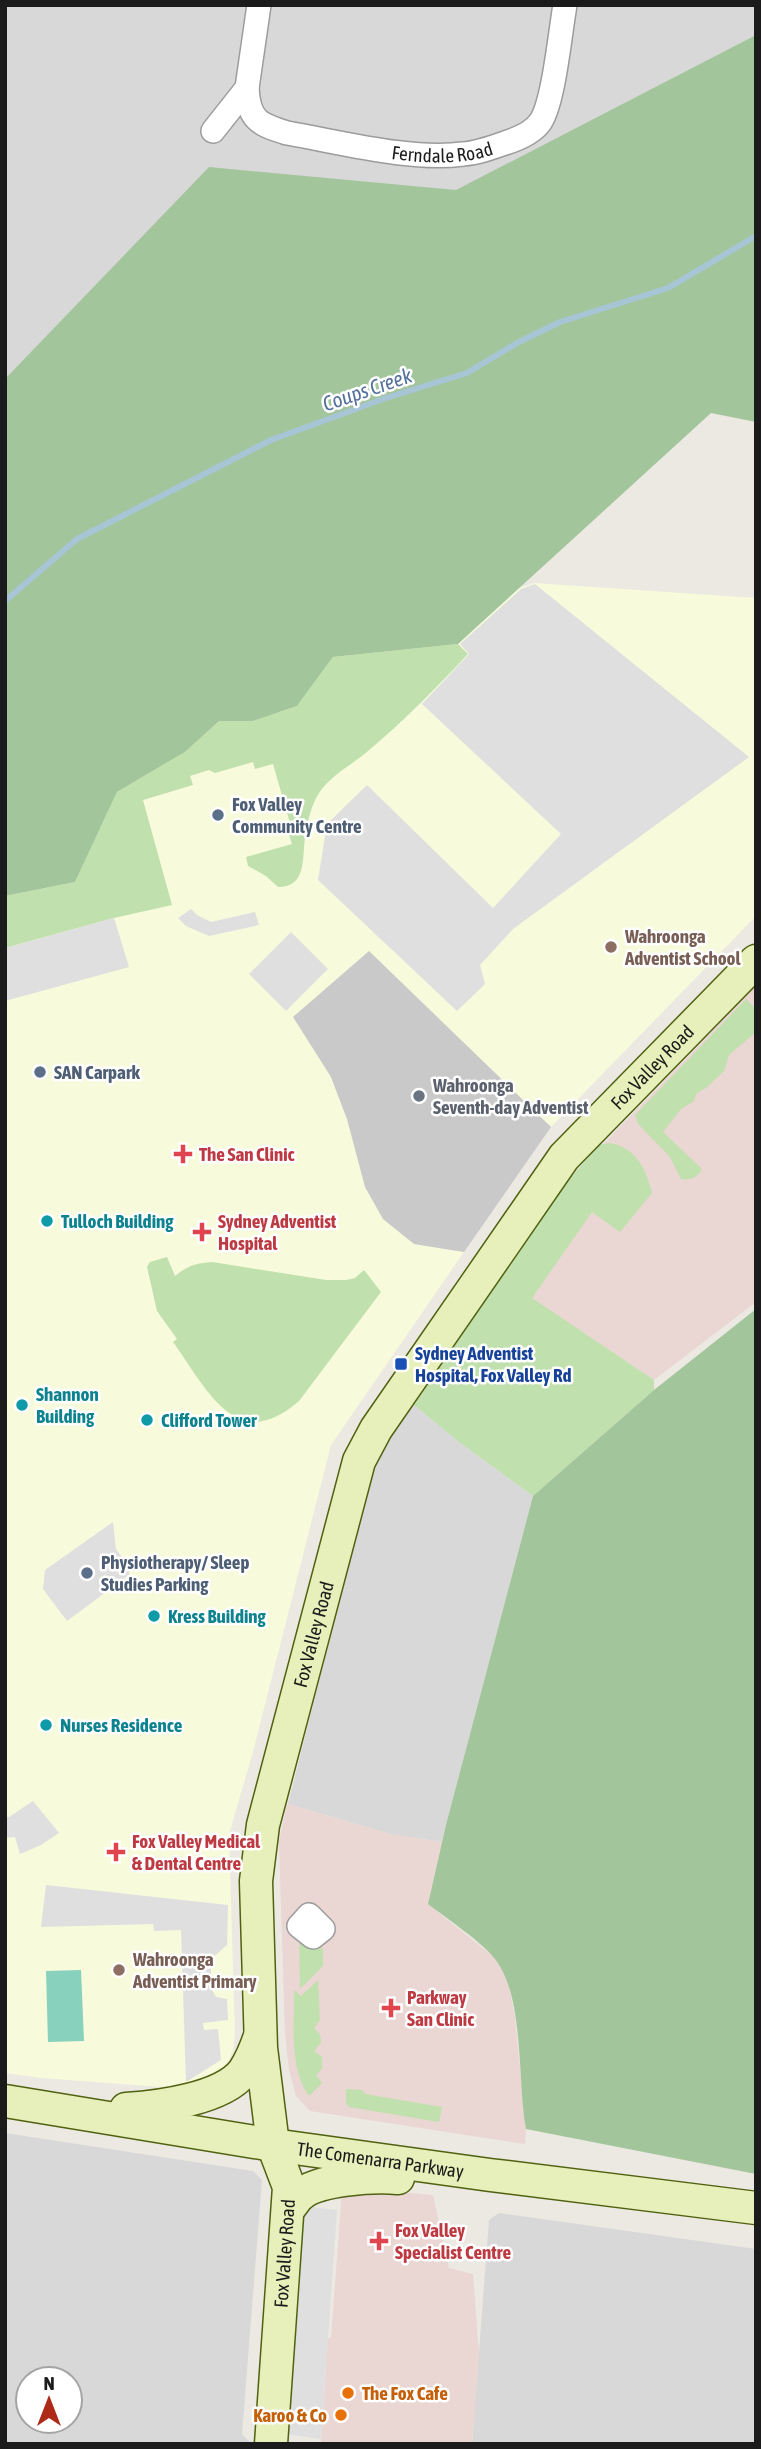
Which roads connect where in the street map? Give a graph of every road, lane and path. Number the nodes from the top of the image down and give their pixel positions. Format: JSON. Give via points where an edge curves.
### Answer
{"nodes":[{"id":1,"x":259,"y":5,"type":"edge"},
{"id":2,"x":565,"y":5,"type":"edge"},
{"id":3,"x":247,"y":88,"type":"junction"},
{"id":4,"x":213,"y":131,"type":"dead end"},
{"id":5,"x":756,"y":961,"type":"edge"},
{"id":6,"x":260,"y":2035,"type":"junction"},
{"id":7,"x":5,"y":2101,"type":"edge"},
{"id":8,"x":74,"y":2112,"type":"junction"},
{"id":9,"x":273,"y":2144,"type":"junction"},
{"id":10,"x":490,"y":2175,"type":"junction"},
{"id":11,"x":289,"y":2208,"type":"junction"},
{"id":12,"x":756,"y":2208,"type":"edge"},
{"id":13,"x":271,"y":2444,"type":"edge"}],
"edges":[{"from":1,"to":3,"type":"street"},
{"from":2,"to":3,"type":"street","name":"Ferndale Road","via":[[541,121],[515,140],[464,155],[405,152],[267,127],[248,106]]},
{"from":3,"to":4,"type":"street"},
{"from":5,"to":6,"type":"main road","name":"Fox Valley Road","via":[[564,1157],[376,1429],[359,1461],[259,1843]]},
{"from":6,"to":8,"type":"main road","via":[[242,2073],[206,2095],[173,2104]]},
{"from":6,"to":9,"type":"main road","name":"Fox Valley Road"},
{"from":7,"to":8,"type":"main road","name":"The Comenarra Parkway"},
{"from":8,"to":9,"type":"main road","name":"The Comenarra Parkway"},
{"from":9,"to":10,"type":"main road","name":"The Comenarra Parkway"},
{"from":9,"to":11,"type":"main road","name":"Fox Valley Road","via":[[289,2188]]},
{"from":10,"to":11,"type":"main road","via":[[429,2180],[352,2178],[308,2190]]},
{"from":10,"to":12,"type":"main road","name":"The Comenarra Parkway"},
{"from":11,"to":13,"type":"main road","name":"Fox Valley Road"}]}
